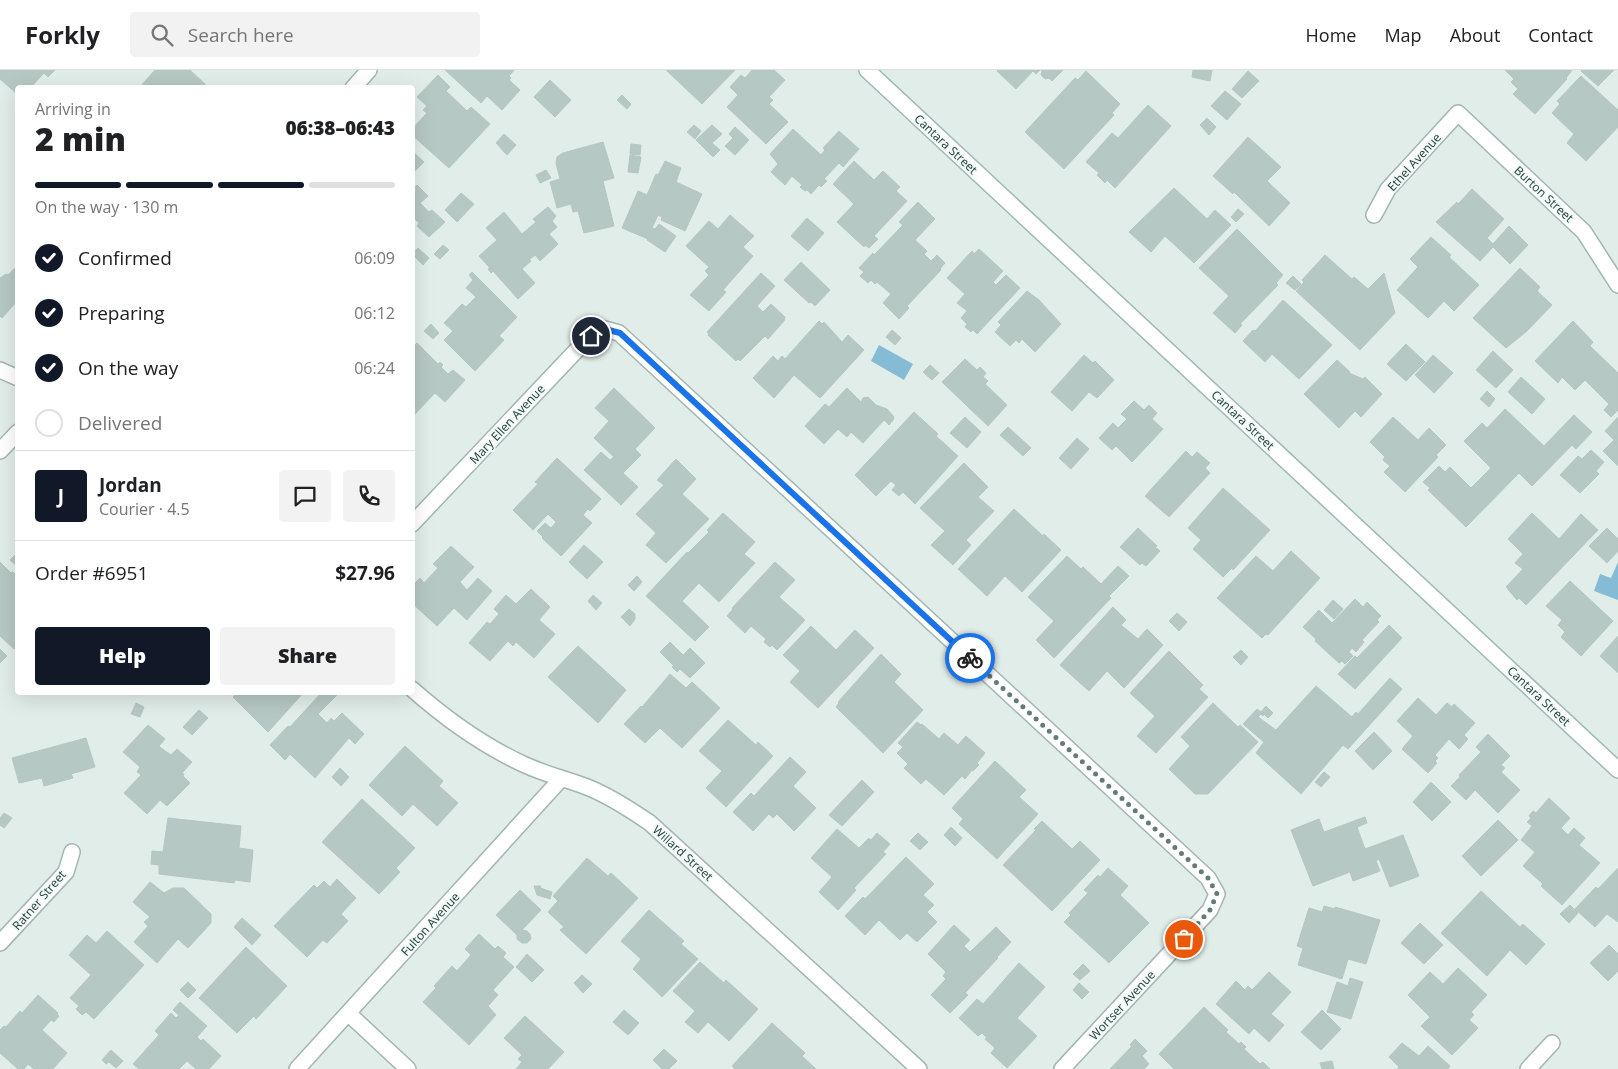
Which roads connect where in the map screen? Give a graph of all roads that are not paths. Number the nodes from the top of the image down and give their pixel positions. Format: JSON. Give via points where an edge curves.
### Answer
{"nodes":[{"id":1,"x":369,"y":70,"type":"edge"},
{"id":2,"x":867,"y":70,"type":"edge"},
{"id":3,"x":356,"y":85,"type":"edge"},
{"id":4,"x":1458,"y":114,"type":"joint"},
{"id":5,"x":1374,"y":215,"type":"dead end"},
{"id":6,"x":1618,"y":285,"type":"edge"},
{"id":7,"x":0,"y":370,"type":"edge"},
{"id":8,"x":15,"y":377,"type":"edge"},
{"id":9,"x":15,"y":435,"type":"edge"},
{"id":10,"x":0,"y":451,"type":"edge"},
{"id":11,"x":415,"y":521,"type":"edge"},
{"id":12,"x":415,"y":692,"type":"edge"},
{"id":13,"x":1618,"y":770,"type":"edge"},
{"id":14,"x":561,"y":779,"type":"junction"},
{"id":15,"x":72,"y":852,"type":"dead end"},
{"id":16,"x":1217,"y":894,"type":"joint"},
{"id":17,"x":0,"y":943,"type":"edge"},
{"id":18,"x":349,"y":1014,"type":"junction"},
{"id":19,"x":1552,"y":1043,"type":"dead end"},
{"id":20,"x":297,"y":1069,"type":"edge"},
{"id":21,"x":408,"y":1069,"type":"edge"},
{"id":22,"x":919,"y":1069,"type":"edge"},
{"id":23,"x":1062,"y":1069,"type":"edge"},
{"id":24,"x":1528,"y":1069,"type":"edge"}],
"edges":[{"from":1,"to":3,"type":"street"},
{"from":2,"to":13,"type":"street","name":"Cantara Street"},
{"from":4,"to":5,"type":"street","name":"Ethel Avenue","via":[[1388,189]]},
{"from":4,"to":6,"type":"street","name":"Burton Street","via":[[1584,232]]},
{"from":7,"to":8,"type":"street"},
{"from":9,"to":10,"type":"street"},
{"from":11,"to":16,"type":"street","name":"Mary Ellen Avenue","via":[[591,336],[605,329],[620,333],[1208,878]]},
{"from":12,"to":14,"type":"street","name":"Willard Street","via":[[476,738],[523,764]]},
{"from":14,"to":18,"type":"street","name":"Fulton Avenue"},
{"from":14,"to":22,"type":"street","name":"Willard Street","via":[[589,788],[650,823]]},
{"from":15,"to":17,"type":"street","name":"Ratner Street","via":[[66,872]]},
{"from":16,"to":23,"type":"street","name":"Wortser Avenue","via":[[1210,910]]},
{"from":18,"to":20,"type":"street","name":"Fulton Avenue"},
{"from":18,"to":21,"type":"street"},
{"from":19,"to":24,"type":"street"}]}
